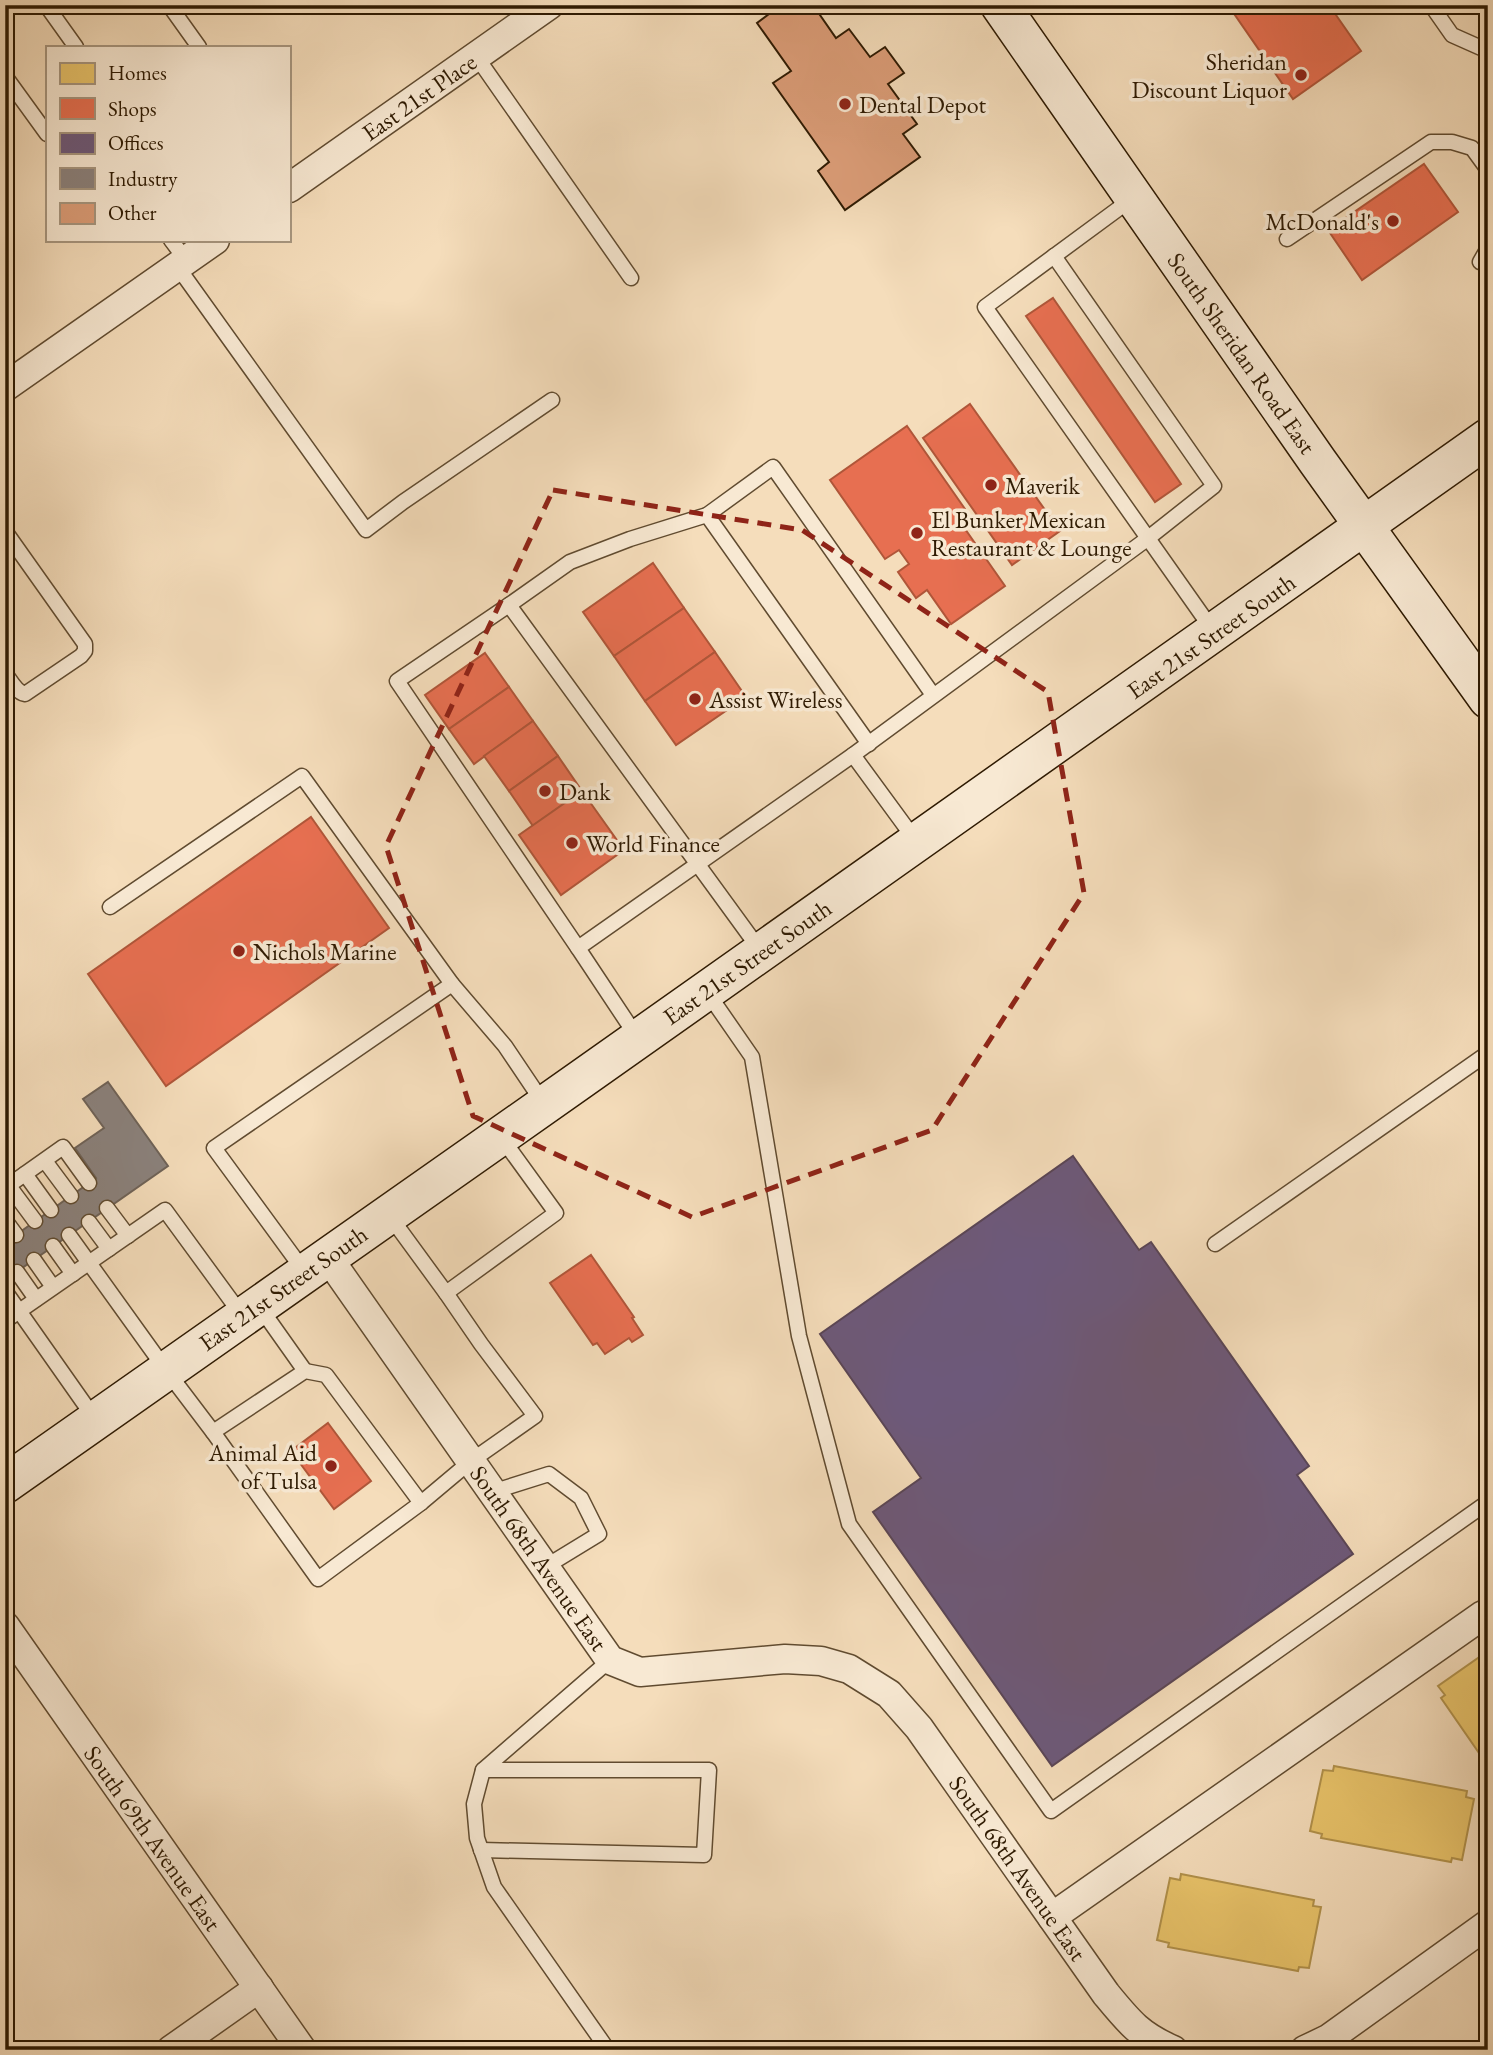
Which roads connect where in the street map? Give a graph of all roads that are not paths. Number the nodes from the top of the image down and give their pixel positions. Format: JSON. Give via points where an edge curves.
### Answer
{"nodes":[{"id":1,"x":46,"y":5,"type":"edge"},
{"id":2,"x":169,"y":5,"type":"edge"},
{"id":3,"x":549,"y":5,"type":"edge"},
{"id":4,"x":1000,"y":5,"type":"edge"},
{"id":5,"x":1431,"y":5,"type":"edge"},
{"id":6,"x":75,"y":46,"type":"edge"},
{"id":7,"x":198,"y":46,"type":"edge"},
{"id":8,"x":1488,"y":51,"type":"edge"},
{"id":9,"x":477,"y":56,"type":"junction"},
{"id":10,"x":5,"y":76,"type":"edge"},
{"id":11,"x":46,"y":133,"type":"edge"},
{"id":12,"x":1488,"y":170,"type":"edge"},
{"id":13,"x":291,"y":181,"type":"edge"},
{"id":14,"x":1134,"y":197,"type":"junction"},
{"id":15,"x":1287,"y":239,"type":"dead end"},
{"id":16,"x":210,"y":242,"type":"edge"},
{"id":17,"x":1488,"y":248,"type":"edge"},
{"id":18,"x":178,"y":255,"type":"edge"},
{"id":19,"x":1054,"y":256,"type":"junction"},
{"id":20,"x":1480,"y":262,"type":"dead end"},
{"id":21,"x":631,"y":278,"type":"dead end"},
{"id":22,"x":5,"y":387,"type":"edge"},
{"id":23,"x":552,"y":400,"type":"dead end"},
{"id":24,"x":1488,"y":438,"type":"edge"},
{"id":25,"x":706,"y":515,"type":"junction"},
{"id":26,"x":1365,"y":526,"type":"junction"},
{"id":27,"x":5,"y":531,"type":"edge"},
{"id":28,"x":1147,"y":539,"type":"junction"},
{"id":29,"x":509,"y":605,"type":"junction"},
{"id":30,"x":1214,"y":633,"type":"junction"},
{"id":31,"x":5,"y":673,"type":"edge"},
{"id":32,"x":933,"y":695,"type":"junction"},
{"id":33,"x":1488,"y":699,"type":"edge"},
{"id":34,"x":869,"y":744,"type":"junction"},
{"id":35,"x":853,"y":755,"type":"junction"},
{"id":36,"x":917,"y":843,"type":"junction"},
{"id":37,"x":698,"y":863,"type":"junction"},
{"id":38,"x":110,"y":907,"type":"dead end"},
{"id":39,"x":578,"y":948,"type":"junction"},
{"id":40,"x":761,"y":952,"type":"junction"},
{"id":41,"x":452,"y":984,"type":"junction"},
{"id":42,"x":706,"y":991,"type":"junction"},
{"id":43,"x":638,"y":1038,"type":"junction"},
{"id":44,"x":1488,"y":1052,"type":"edge"},
{"id":45,"x":544,"y":1104,"type":"junction"},
{"id":46,"x":499,"y":1135,"type":"junction"},
{"id":47,"x":45,"y":1161,"type":"junction"},
{"id":48,"x":25,"y":1174,"type":"junction"},
{"id":49,"x":89,"y":1183,"type":"dead end"},
{"id":50,"x":7,"y":1187,"type":"edge"},
{"id":51,"x":71,"y":1196,"type":"dead end"},
{"id":52,"x":107,"y":1208,"type":"dead end"},
{"id":53,"x":51,"y":1210,"type":"dead end"},
{"id":54,"x":389,"y":1213,"type":"junction"},
{"id":55,"x":5,"y":1220,"type":"edge"},
{"id":56,"x":35,"y":1221,"type":"dead end"},
{"id":57,"x":89,"y":1222,"type":"dead end"},
{"id":58,"x":16,"y":1235,"type":"dead end"},
{"id":59,"x":69,"y":1235,"type":"dead end"},
{"id":60,"x":128,"y":1236,"type":"junction"},
{"id":61,"x":1215,"y":1244,"type":"dead end"},
{"id":62,"x":53,"y":1246,"type":"dead end"},
{"id":63,"x":108,"y":1249,"type":"junction"},
{"id":64,"x":34,"y":1260,"type":"dead end"},
{"id":65,"x":89,"y":1262,"type":"junction"},
{"id":66,"x":316,"y":1264,"type":"junction"},
{"id":67,"x":17,"y":1272,"type":"dead end"},
{"id":68,"x":73,"y":1273,"type":"junction"},
{"id":69,"x":53,"y":1287,"type":"junction"},
{"id":70,"x":5,"y":1291,"type":"edge"},
{"id":71,"x":446,"y":1293,"type":"junction"},
{"id":72,"x":36,"y":1299,"type":"junction"},
{"id":73,"x":20,"y":1310,"type":"junction"},
{"id":74,"x":250,"y":1311,"type":"junction"},
{"id":75,"x":5,"y":1321,"type":"edge"},
{"id":76,"x":166,"y":1370,"type":"junction"},
{"id":77,"x":305,"y":1371,"type":"junction"},
{"id":78,"x":96,"y":1420,"type":"junction"},
{"id":79,"x":214,"y":1432,"type":"junction"},
{"id":80,"x":471,"y":1461,"type":"junction"},
{"id":81,"x":6,"y":1483,"type":"edge"},
{"id":82,"x":492,"y":1492,"type":"junction"},
{"id":83,"x":1488,"y":1502,"type":"edge"},
{"id":84,"x":421,"y":1503,"type":"junction"},
{"id":85,"x":545,"y":1567,"type":"junction"},
{"id":86,"x":1488,"y":1616,"type":"edge"},
{"id":87,"x":5,"y":1626,"type":"edge"},
{"id":88,"x":610,"y":1660,"type":"junction"},
{"id":89,"x":483,"y":1770,"type":"junction"},
{"id":90,"x":481,"y":1850,"type":"junction"},
{"id":91,"x":1052,"y":1917,"type":"junction"},
{"id":92,"x":1488,"y":1924,"type":"edge"},
{"id":93,"x":259,"y":1988,"type":"junction"},
{"id":94,"x":171,"y":2050,"type":"edge"},
{"id":95,"x":302,"y":2050,"type":"edge"},
{"id":96,"x":608,"y":2050,"type":"edge"},
{"id":97,"x":1173,"y":2050,"type":"edge"},
{"id":98,"x":1305,"y":2050,"type":"edge"}],
"edges":[{"from":1,"to":6,"type":"lane"},
{"from":2,"to":7,"type":"lane"},
{"from":3,"to":9,"type":"street","name":"East 21st Place"},
{"from":4,"to":14,"type":"main road","name":"South Sheridan Road East"},
{"from":5,"to":8,"type":"lane","via":[[1452,35]]},
{"from":9,"to":13,"type":"street","name":"East 21st Place"},
{"from":9,"to":21,"type":"lane"},
{"from":10,"to":11,"type":"lane"},
{"from":12,"to":15,"type":"lane","via":[[1472,148],[1431,142]]},
{"from":14,"to":19,"type":"lane"},
{"from":14,"to":26,"type":"main road","name":"South Sheridan Road East"},
{"from":16,"to":18,"type":"street"},
{"from":17,"to":20,"type":"lane"},
{"from":18,"to":22,"type":"street"},
{"from":18,"to":23,"type":"lane","via":[[366,530]]},
{"from":19,"to":28,"type":"lane","via":[[1214,486]]},
{"from":19,"to":28,"type":"lane","via":[[985,307]]},
{"from":24,"to":26,"type":"main road","name":"East 21st Street South"},
{"from":25,"to":29,"type":"lane","via":[[570,562]]},
{"from":25,"to":32,"type":"lane","via":[[773,467]]},
{"from":25,"to":34,"type":"lane"},
{"from":26,"to":30,"type":"main road","name":"East 21st Street South"},
{"from":26,"to":33,"type":"main road","name":"South Sheridan Road East"},
{"from":27,"to":31,"type":"lane","via":[[85,644],[81,656],[25,694]]},
{"from":28,"to":30,"type":"lane"},
{"from":28,"to":32,"type":"lane"},
{"from":29,"to":37,"type":"lane"},
{"from":29,"to":39,"type":"lane","via":[[397,681]]},
{"from":30,"to":36,"type":"main road","name":"East 21st Street South"},
{"from":32,"to":34,"type":"lane"},
{"from":34,"to":35,"type":"lane"},
{"from":35,"to":36,"type":"lane"},
{"from":35,"to":37,"type":"lane"},
{"from":36,"to":40,"type":"main road","name":"East 21st Street South"},
{"from":37,"to":39,"type":"lane"},
{"from":37,"to":40,"type":"lane"},
{"from":38,"to":41,"type":"lane","via":[[302,776]]},
{"from":39,"to":43,"type":"lane"},
{"from":40,"to":42,"type":"main road","name":"East 21st Street South"},
{"from":41,"to":45,"type":"lane","via":[[505,1046]]},
{"from":41,"to":66,"type":"lane","via":[[215,1147]]},
{"from":42,"to":43,"type":"main road","name":"East 21st Street South"},
{"from":42,"to":83,"type":"lane","via":[[752,1057],[799,1336],[849,1524],[1051,1811]]},
{"from":43,"to":45,"type":"main road","name":"East 21st Street South"},
{"from":44,"to":61,"type":"lane"},
{"from":45,"to":46,"type":"main road","name":"East 21st Street South"},
{"from":46,"to":54,"type":"main road","name":"East 21st Street South"},
{"from":46,"to":71,"type":"lane","via":[[556,1213]]},
{"from":47,"to":48,"type":"lane"},
{"from":47,"to":49,"type":"lane","via":[[64,1147]]},
{"from":47,"to":51,"type":"lane"},
{"from":48,"to":50,"type":"lane"},
{"from":48,"to":53,"type":"lane"},
{"from":50,"to":56,"type":"lane"},
{"from":52,"to":60,"type":"lane"},
{"from":54,"to":66,"type":"main road","name":"East 21st Street South"},
{"from":54,"to":71,"type":"lane"},
{"from":55,"to":58,"type":"lane"},
{"from":57,"to":63,"type":"lane"},
{"from":59,"to":65,"type":"lane"},
{"from":60,"to":63,"type":"lane"},
{"from":60,"to":74,"type":"lane","via":[[165,1210]]},
{"from":62,"to":68,"type":"lane"},
{"from":63,"to":65,"type":"lane"},
{"from":64,"to":69,"type":"lane"},
{"from":65,"to":68,"type":"lane"},
{"from":65,"to":76,"type":"lane"},
{"from":66,"to":74,"type":"main road","name":"East 21st Street South"},
{"from":66,"to":80,"type":"street","name":"South 68th Avenue East"},
{"from":67,"to":72,"type":"lane"},
{"from":68,"to":69,"type":"lane"},
{"from":69,"to":72,"type":"lane"},
{"from":70,"to":73,"type":"lane"},
{"from":71,"to":80,"type":"lane","via":[[535,1416]]},
{"from":72,"to":73,"type":"lane"},
{"from":73,"to":75,"type":"lane"},
{"from":73,"to":78,"type":"lane"},
{"from":74,"to":76,"type":"main road","name":"East 21st Street South"},
{"from":74,"to":77,"type":"lane"},
{"from":76,"to":78,"type":"main road","name":"East 21st Street South"},
{"from":76,"to":79,"type":"lane"},
{"from":77,"to":79,"type":"lane"},
{"from":77,"to":84,"type":"lane","via":[[326,1375]]},
{"from":78,"to":81,"type":"main road","name":"East 21st Street South"},
{"from":79,"to":84,"type":"lane","via":[[318,1578]]},
{"from":80,"to":82,"type":"street","name":"South 68th Avenue East"},
{"from":80,"to":84,"type":"lane"},
{"from":82,"to":85,"type":"street","name":"South 68th Avenue East"},
{"from":82,"to":85,"type":"lane","via":[[549,1474],[581,1498],[599,1534]]},
{"from":85,"to":88,"type":"street","name":"South 68th Avenue East"},
{"from":86,"to":91,"type":"street","via":[[1483,1615]]},
{"from":87,"to":93,"type":"street","name":"South 69th Avenue East"},
{"from":88,"to":89,"type":"lane"},
{"from":88,"to":91,"type":"street","name":"South 68th Avenue East","via":[[640,1671],[785,1659],[821,1661],[849,1669],[889,1695],[919,1728]]},
{"from":89,"to":90,"type":"lane","via":[[474,1804]]},
{"from":89,"to":90,"type":"lane","via":[[709,1770],[704,1855]]},
{"from":90,"to":96,"type":"lane","via":[[494,1887]]},
{"from":91,"to":97,"type":"street","name":"South 68th Avenue East","via":[[1131,2024]]},
{"from":92,"to":98,"type":"street","via":[[1328,2039]]},
{"from":93,"to":94,"type":"street"},
{"from":93,"to":95,"type":"street","name":"South 69th Avenue East"}]}
